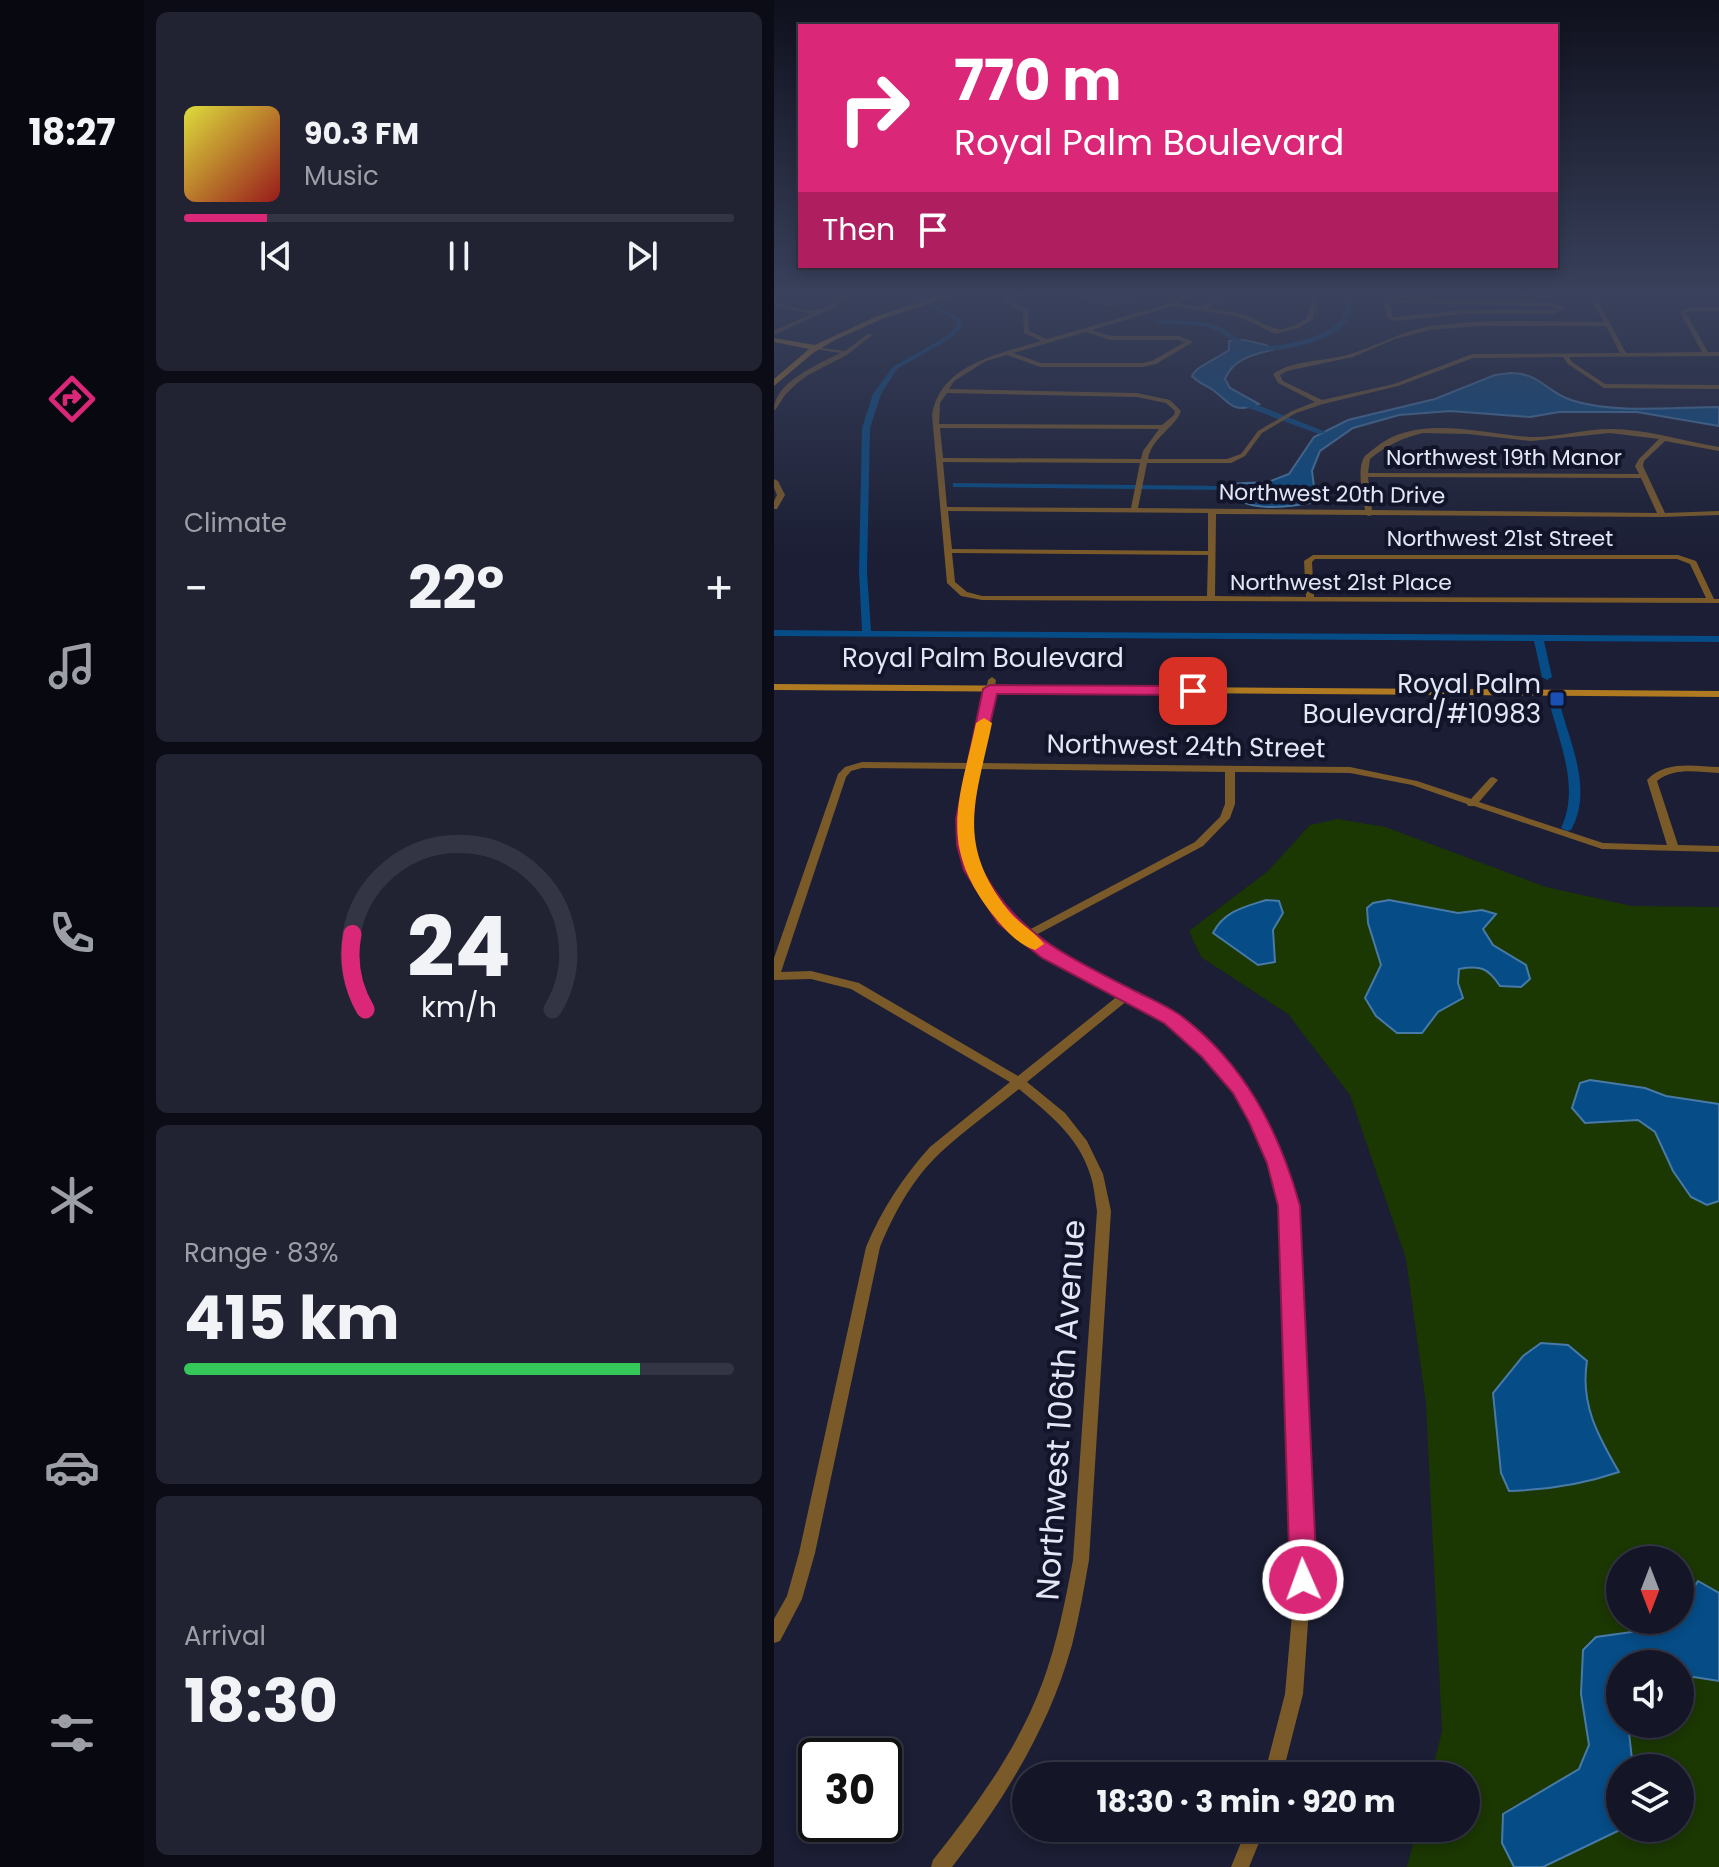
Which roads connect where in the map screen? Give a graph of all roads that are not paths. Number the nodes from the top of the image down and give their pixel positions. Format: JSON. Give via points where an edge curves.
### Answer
{"nodes":[{"id":1,"x":794,"y":382,"type":"edge"},
{"id":2,"x":953,"y":382,"type":"edge"},
{"id":3,"x":1280,"y":382,"type":"edge"},
{"id":4,"x":1404,"y":382,"type":"edge"},
{"id":5,"x":1598,"y":382,"type":"edge"},
{"id":6,"x":1719,"y":387,"type":"edge"},
{"id":7,"x":944,"y":391,"type":"junction"},
{"id":8,"x":1321,"y":402,"type":"junction"},
{"id":9,"x":774,"y":408,"type":"edge"},
{"id":10,"x":936,"y":426,"type":"junction"},
{"id":11,"x":1164,"y":427,"type":"junction"},
{"id":12,"x":1662,"y":440,"type":"junction"},
{"id":13,"x":1719,"y":449,"type":"edge"},
{"id":14,"x":940,"y":460,"type":"junction"},
{"id":15,"x":1143,"y":462,"type":"junction"},
{"id":16,"x":1364,"y":475,"type":"junction"},
{"id":17,"x":1643,"y":476,"type":"junction"},
{"id":18,"x":774,"y":481,"type":"edge"},
{"id":19,"x":777,"y":495,"type":"edge"},
{"id":20,"x":774,"y":507,"type":"edge"},
{"id":21,"x":945,"y":509,"type":"junction"},
{"id":22,"x":1134,"y":510,"type":"junction"},
{"id":23,"x":1212,"y":511,"type":"junction"},
{"id":24,"x":1719,"y":513,"type":"edge"},
{"id":25,"x":1369,"y":514,"type":"junction"},
{"id":26,"x":1662,"y":515,"type":"junction"},
{"id":27,"x":949,"y":551,"type":"junction"},
{"id":28,"x":1212,"y":553,"type":"junction"},
{"id":29,"x":1310,"y":599,"type":"junction"},
{"id":30,"x":1211,"y":600,"type":"junction"},
{"id":31,"x":1715,"y":601,"type":"edge"},
{"id":32,"x":774,"y":679,"type":"edge"},
{"id":33,"x":991,"y":685,"type":"junction"},
{"id":34,"x":1719,"y":685,"type":"edge"},
{"id":35,"x":774,"y":687,"type":"edge"},
{"id":36,"x":1719,"y":694,"type":"edge"},
{"id":37,"x":976,"y":766,"type":"junction"},
{"id":38,"x":1230,"y":768,"type":"junction"},
{"id":39,"x":1719,"y":770,"type":"edge"},
{"id":40,"x":1493,"y":780,"type":"dead end"},
{"id":41,"x":1472,"y":804,"type":"junction"},
{"id":42,"x":1674,"y":849,"type":"junction"},
{"id":43,"x":1719,"y":849,"type":"edge"},
{"id":44,"x":1024,"y":937,"type":"junction"},
{"id":45,"x":774,"y":976,"type":"edge"},
{"id":46,"x":1127,"y":994,"type":"junction"},
{"id":47,"x":1019,"y":1082,"type":"junction"},
{"id":48,"x":774,"y":1635,"type":"edge"},
{"id":49,"x":1277,"y":1762,"type":"edge"},
{"id":50,"x":1250,"y":1842,"type":"edge"},
{"id":51,"x":940,"y":1867,"type":"edge"},
{"id":52,"x":1240,"y":1867,"type":"edge"}],
"edges":[{"from":1,"to":9,"type":"street"},
{"from":2,"to":7,"type":"street"},
{"from":3,"to":8,"type":"street"},
{"from":4,"to":8,"type":"street"},
{"from":5,"to":6,"type":"street"},
{"from":7,"to":10,"type":"street","via":[[937,403]]},
{"from":7,"to":11,"type":"street","via":[[1159,398],[1178,411]]},
{"from":8,"to":15,"type":"street","via":[[1276,421],[1238,459]]},
{"from":10,"to":11,"type":"street"},
{"from":10,"to":14,"type":"street"},
{"from":11,"to":15,"type":"street"},
{"from":12,"to":13,"type":"street"},
{"from":12,"to":16,"type":"street","via":[[1625,432],[1543,439],[1455,431],[1416,434],[1385,443],[1367,458]]},
{"from":12,"to":17,"type":"street","via":[[1641,460]]},
{"from":14,"to":15,"type":"street"},
{"from":14,"to":21,"type":"street"},
{"from":15,"to":22,"type":"street"},
{"from":16,"to":17,"type":"street","name":"Northwest 19th Manor"},
{"from":16,"to":25,"type":"street"},
{"from":17,"to":26,"type":"street"},
{"from":18,"to":19,"type":"street"},
{"from":19,"to":20,"type":"street"},
{"from":21,"to":22,"type":"street","name":"Northwest 20th Drive"},
{"from":21,"to":27,"type":"street"},
{"from":22,"to":23,"type":"street","name":"Northwest 20th Drive"},
{"from":23,"to":25,"type":"street","name":"Northwest 20th Drive"},
{"from":23,"to":28,"type":"street"},
{"from":24,"to":26,"type":"street","name":"Northwest 20th Drive"},
{"from":25,"to":26,"type":"street","name":"Northwest 20th Drive"},
{"from":27,"to":28,"type":"street"},
{"from":27,"to":30,"type":"street","name":"Northwest 21st Place","via":[[951,583],[964,594],[982,598]]},
{"from":28,"to":30,"type":"street"},
{"from":29,"to":30,"type":"street","name":"Northwest 21st Place"},
{"from":29,"to":31,"type":"street","name":"Northwest 21st Place"},
{"from":29,"to":31,"type":"street","name":"Northwest 21st Street","via":[[1308,561],[1313,557],[1466,555],[1678,557],[1693,563]]},
{"from":32,"to":33,"type":"main road","name":"Royal Palm Boulevard"},
{"from":33,"to":34,"type":"main road","name":"Royal Palm Boulevard"},
{"from":33,"to":35,"type":"main road","name":"Royal Palm Boulevard"},
{"from":33,"to":36,"type":"main road","name":"Royal Palm Boulevard"},
{"from":33,"to":37,"type":"street"},
{"from":37,"to":38,"type":"street","name":"Northwest 24th Street"},
{"from":37,"to":44,"type":"street","via":[[964,819],[969,858],[986,894]]},
{"from":37,"to":45,"type":"street","name":"Northwest 24th Street","via":[[862,765],[841,776]]},
{"from":38,"to":41,"type":"street","name":"Northwest 24th Street","via":[[1361,772],[1414,783]]},
{"from":38,"to":44,"type":"street","via":[[1225,818],[1199,844]]},
{"from":39,"to":42,"type":"street","via":[[1669,770],[1652,780]]},
{"from":40,"to":41,"type":"street"},
{"from":41,"to":42,"type":"street","name":"Northwest 24th Street","via":[[1602,846]]},
{"from":42,"to":43,"type":"street","name":"Northwest 24th Street"},
{"from":44,"to":46,"type":"street"},
{"from":45,"to":47,"type":"street","name":"Northwest 106th Avenue","via":[[811,975],[855,986]]},
{"from":46,"to":47,"type":"street"},
{"from":46,"to":49,"type":"street","via":[[1171,1018],[1241,1088],[1278,1163],[1289,1206],[1303,1580],[1294,1694]]},
{"from":47,"to":48,"type":"street","via":[[935,1150],[887,1212],[873,1247],[807,1553],[794,1599]]},
{"from":47,"to":51,"type":"street","name":"Northwest 106th Avenue","via":[[1061,1116],[1082,1144],[1097,1174],[1104,1211],[1081,1560],[1058,1668],[1032,1730],[1002,1785]]},
{"from":50,"to":52,"type":"street"}]}
